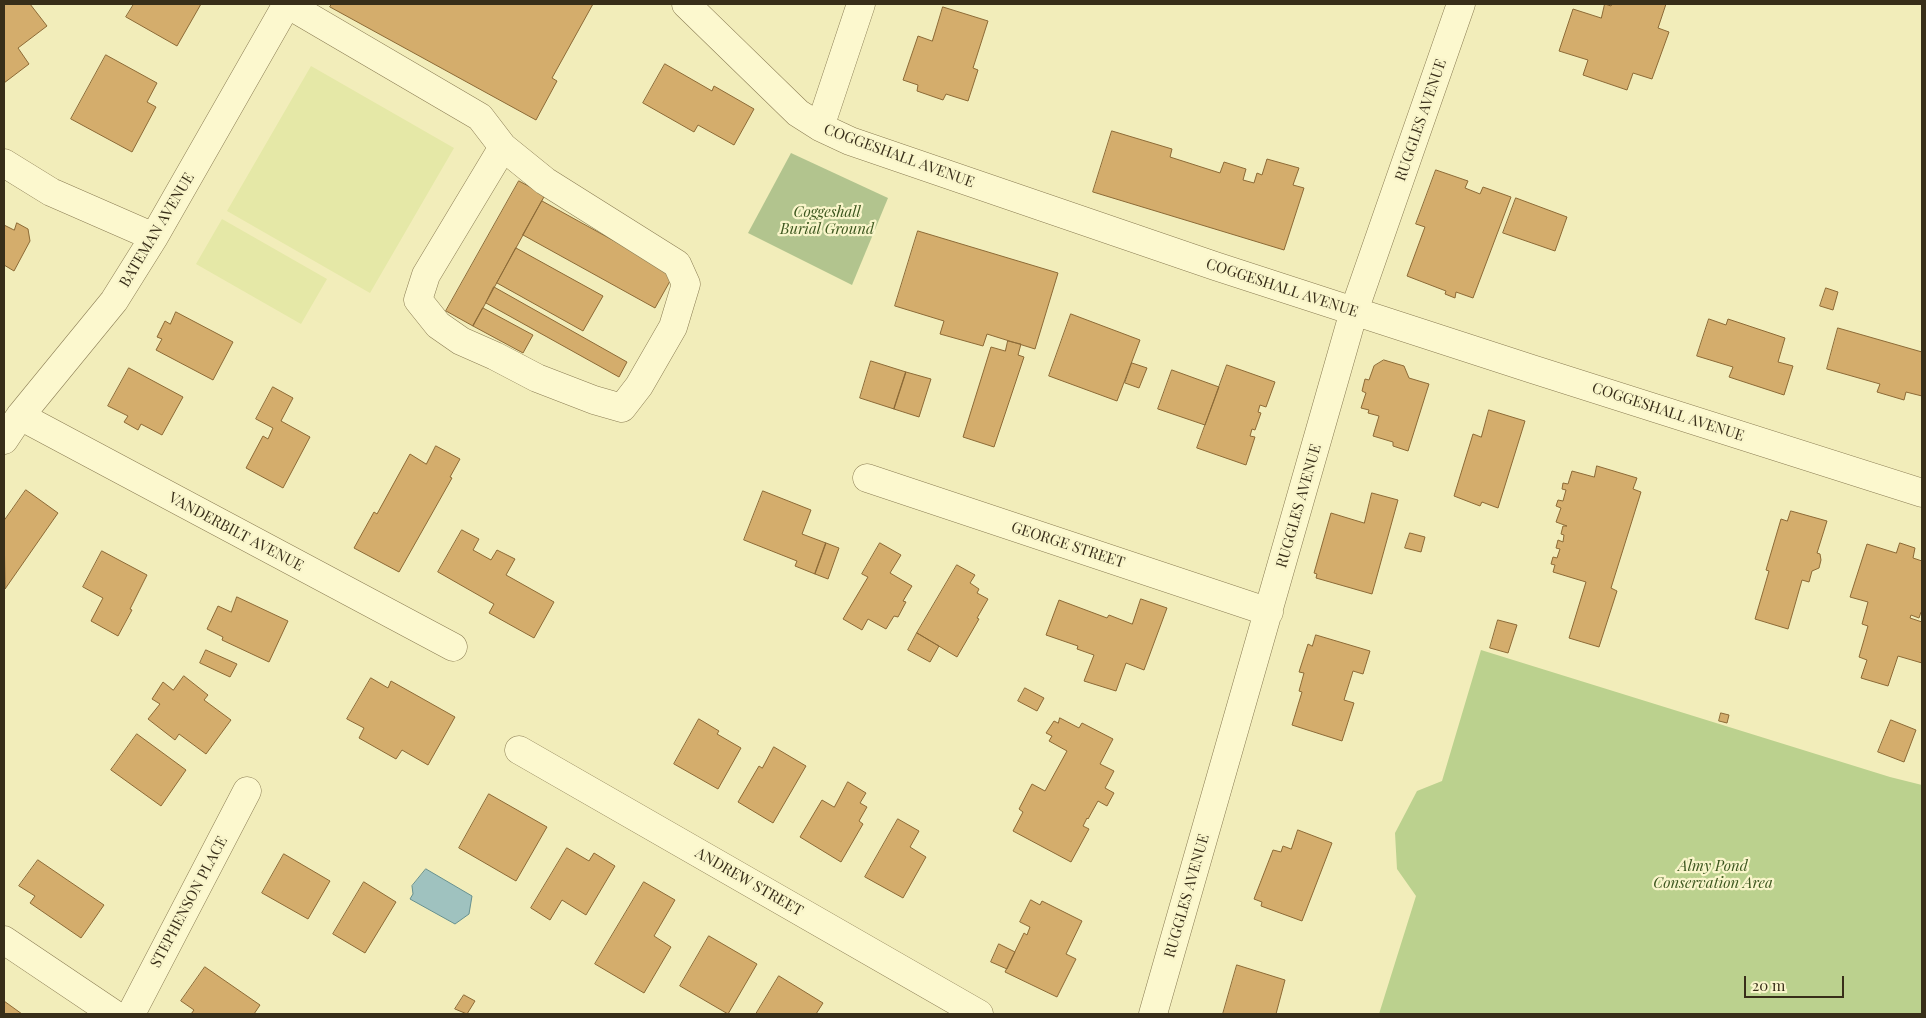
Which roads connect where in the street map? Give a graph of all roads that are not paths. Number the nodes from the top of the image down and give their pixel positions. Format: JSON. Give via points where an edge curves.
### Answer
{"nodes":[{"id":1,"x":287,"y":4,"type":"edge"},
{"id":2,"x":686,"y":4,"type":"edge"},
{"id":3,"x":861,"y":4,"type":"edge"},
{"id":4,"x":1461,"y":4,"type":"edge"},
{"id":5,"x":820,"y":127,"type":"junction"},
{"id":6,"x":503,"y":147,"type":"junction"},
{"id":7,"x":4,"y":163,"type":"edge"},
{"id":8,"x":154,"y":237,"type":"junction"},
{"id":9,"x":1354,"y":311,"type":"junction"},
{"id":10,"x":20,"y":416,"type":"junction"},
{"id":11,"x":4,"y":440,"type":"edge"},
{"id":12,"x":867,"y":478,"type":"dead end"},
{"id":13,"x":1922,"y":492,"type":"edge"},
{"id":14,"x":1269,"y":612,"type":"junction"},
{"id":15,"x":453,"y":647,"type":"dead end"},
{"id":16,"x":519,"y":750,"type":"dead end"},
{"id":17,"x":247,"y":791,"type":"dead end"},
{"id":18,"x":4,"y":940,"type":"edge"},
{"id":19,"x":114,"y":1014,"type":"edge"},
{"id":20,"x":131,"y":1014,"type":"edge"},
{"id":21,"x":979,"y":1014,"type":"edge"},
{"id":22,"x":1153,"y":1014,"type":"edge"}],
"edges":[{"from":1,"to":6,"type":"street","via":[[480,117]]},
{"from":1,"to":8,"type":"street","name":"BATEMAN AVENUE"},
{"from":2,"to":5,"type":"street","name":"COGGESHALL AVENUE","via":[[780,97]]},
{"from":3,"to":5,"type":"street"},
{"from":4,"to":9,"type":"street","name":"RUGGLES AVENUE"},
{"from":5,"to":9,"type":"street","name":"COGGESHALL AVENUE","via":[[880,152]]},
{"from":6,"to":6,"type":"street","via":[[545,181],[677,264],[686,284],[672,327],[639,386],[622,408],[537,378],[460,341],[438,325],[418,300],[426,275]]},
{"from":7,"to":8,"type":"street","via":[[51,192]]},
{"from":8,"to":10,"type":"street","name":"BATEMAN AVENUE","via":[[114,301]]},
{"from":9,"to":13,"type":"street","name":"COGGESHALL AVENUE"},
{"from":9,"to":14,"type":"street","name":"RUGGLES AVENUE"},
{"from":10,"to":11,"type":"street","name":"BATEMAN AVENUE"},
{"from":10,"to":15,"type":"street","name":"VANDERBILT AVENUE"},
{"from":12,"to":14,"type":"street","name":"GEORGE STREET"},
{"from":14,"to":22,"type":"street","name":"RUGGLES AVENUE"},
{"from":16,"to":21,"type":"street","name":"ANDREW STREET"},
{"from":17,"to":20,"type":"street","name":"STEPHENSON PLACE"},
{"from":18,"to":19,"type":"street"}]}
